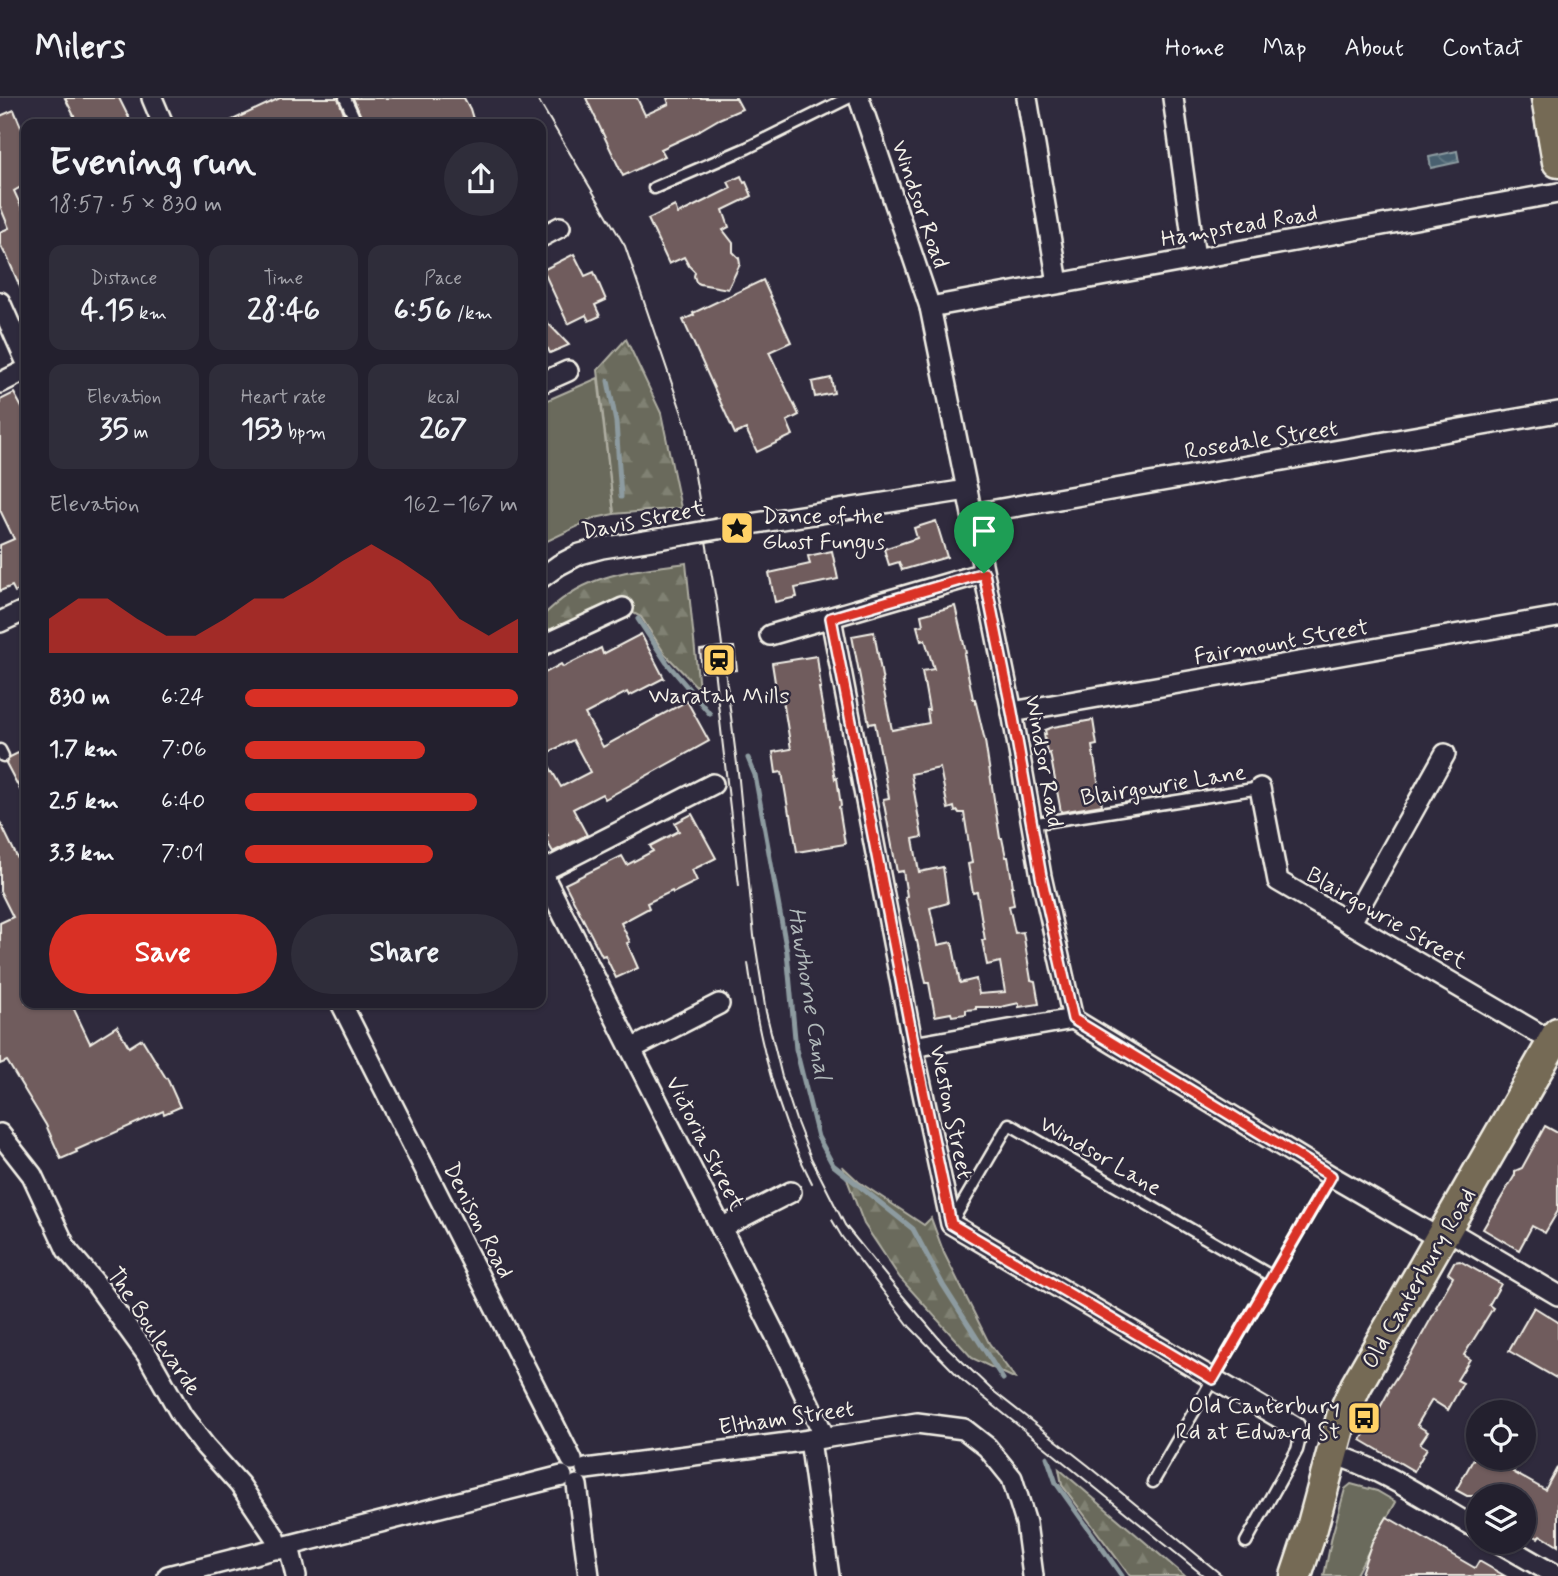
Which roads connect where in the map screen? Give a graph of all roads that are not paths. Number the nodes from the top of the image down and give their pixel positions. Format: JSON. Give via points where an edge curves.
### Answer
{"nodes":[{"id":1,"x":152,"y":98,"type":"edge"},
{"id":2,"x":345,"y":98,"type":"edge"},
{"id":3,"x":848,"y":98,"type":"edge"},
{"id":4,"x":859,"y":98,"type":"edge"},
{"id":5,"x":1027,"y":98,"type":"edge"},
{"id":6,"x":1173,"y":98,"type":"edge"},
{"id":7,"x":1548,"y":98,"type":"edge"},
{"id":8,"x":161,"y":119,"type":"edge"},
{"id":9,"x":354,"y":119,"type":"edge"},
{"id":10,"x":1558,"y":162,"type":"edge"},
{"id":11,"x":654,"y":188,"type":"dead end"},
{"id":12,"x":1558,"y":192,"type":"edge"},
{"id":13,"x":559,"y":227,"type":"dead end"},
{"id":14,"x":546,"y":234,"type":"edge"},
{"id":15,"x":1195,"y":258,"type":"junction"},
{"id":16,"x":1058,"y":283,"type":"junction"},
{"id":17,"x":0,"y":302,"type":"edge"},
{"id":18,"x":930,"y":307,"type":"junction"},
{"id":19,"x":21,"y":343,"type":"edge"},
{"id":20,"x":568,"y":371,"type":"dead end"},
{"id":21,"x":21,"y":372,"type":"edge"},
{"id":22,"x":546,"y":381,"type":"edge"},
{"id":23,"x":0,"y":383,"type":"edge"},
{"id":24,"x":1558,"y":412,"type":"edge"},
{"id":25,"x":967,"y":490,"type":"junction"},
{"id":26,"x":972,"y":514,"type":"junction"},
{"id":27,"x":984,"y":573,"type":"junction"},
{"id":28,"x":546,"y":574,"type":"edge"},
{"id":29,"x":623,"y":608,"type":"dead end"},
{"id":30,"x":21,"y":612,"type":"edge"},
{"id":31,"x":1558,"y":617,"type":"edge"},
{"id":32,"x":831,"y":618,"type":"junction"},
{"id":33,"x":0,"y":622,"type":"edge"},
{"id":34,"x":770,"y":635,"type":"dead end"},
{"id":35,"x":546,"y":644,"type":"edge"},
{"id":36,"x":1012,"y":712,"type":"junction"},
{"id":37,"x":1445,"y":754,"type":"dead end"},
{"id":38,"x":713,"y":785,"type":"dead end"},
{"id":39,"x":1260,"y":788,"type":"joint"},
{"id":40,"x":1031,"y":824,"type":"junction"},
{"id":41,"x":546,"y":869,"type":"edge"},
{"id":42,"x":546,"y":882,"type":"edge"},
{"id":43,"x":1350,"y":924,"type":"junction"},
{"id":44,"x":719,"y":1004,"type":"dead end"},
{"id":45,"x":343,"y":1008,"type":"edge"},
{"id":46,"x":1073,"y":1019,"type":"junction"},
{"id":47,"x":1556,"y":1037,"type":"edge"},
{"id":48,"x":914,"y":1047,"type":"junction"},
{"id":49,"x":631,"y":1049,"type":"junction"},
{"id":50,"x":0,"y":1134,"type":"edge"},
{"id":51,"x":1331,"y":1176,"type":"junction"},
{"id":52,"x":791,"y":1192,"type":"dead end"},
{"id":53,"x":951,"y":1224,"type":"junction"},
{"id":54,"x":722,"y":1227,"type":"junction"},
{"id":55,"x":1443,"y":1234,"type":"junction"},
{"id":56,"x":1273,"y":1277,"type":"junction"},
{"id":57,"x":1558,"y":1295,"type":"edge"},
{"id":58,"x":1213,"y":1379,"type":"junction"},
{"id":59,"x":1295,"y":1427,"type":"joint"},
{"id":60,"x":818,"y":1438,"type":"junction"},
{"id":61,"x":1332,"y":1454,"type":"junction"},
{"id":62,"x":574,"y":1472,"type":"junction"},
{"id":63,"x":1153,"y":1482,"type":"dead end"},
{"id":64,"x":1466,"y":1522,"type":"edge"},
{"id":65,"x":1246,"y":1542,"type":"dead end"},
{"id":66,"x":284,"y":1547,"type":"junction"},
{"id":67,"x":1519,"y":1554,"type":"edge"},
{"id":68,"x":168,"y":1576,"type":"edge"},
{"id":69,"x":296,"y":1576,"type":"edge"},
{"id":70,"x":589,"y":1576,"type":"edge"},
{"id":71,"x":829,"y":1576,"type":"edge"},
{"id":72,"x":1033,"y":1576,"type":"edge"},
{"id":73,"x":1296,"y":1576,"type":"edge"},
{"id":74,"x":1557,"y":1576,"type":"edge"}],
"edges":[{"from":1,"to":8,"type":"street"},
{"from":2,"to":9,"type":"lane"},
{"from":3,"to":11,"type":"lane"},
{"from":4,"to":18,"type":"street","name":"Windsor Road"},
{"from":5,"to":16,"type":"street"},
{"from":6,"to":15,"type":"street"},
{"from":7,"to":10,"type":"main road"},
{"from":12,"to":15,"type":"street","name":"Hampstead Road"},
{"from":13,"to":14,"type":"street"},
{"from":15,"to":16,"type":"street","name":"Hampstead Road"},
{"from":16,"to":18,"type":"street","name":"Hampstead Road"},
{"from":17,"to":19,"type":"street"},
{"from":18,"to":25,"type":"street","name":"Windsor Road"},
{"from":20,"to":22,"type":"street"},
{"from":21,"to":23,"type":"street"},
{"from":24,"to":26,"type":"street","name":"Rosedale Street"},
{"from":25,"to":26,"type":"street","name":"Windsor Road"},
{"from":25,"to":28,"type":"street","name":"Davis Street","bridge":true,"via":[[602,548],[580,554]]},
{"from":26,"to":27,"type":"street","name":"Windsor Road"},
{"from":27,"to":32,"type":"street"},
{"from":27,"to":36,"type":"street","name":"Windsor Road"},
{"from":29,"to":35,"type":"street"},
{"from":30,"to":33,"type":"street"},
{"from":31,"to":36,"type":"street","name":"Fairmount Street"},
{"from":32,"to":34,"type":"street"},
{"from":32,"to":48,"type":"street","name":"Weston Street"},
{"from":36,"to":40,"type":"street","name":"Windsor Road"},
{"from":37,"to":43,"type":"street"},
{"from":38,"to":41,"type":"street"},
{"from":39,"to":40,"type":"lane","name":"Blairgowrie Lane"},
{"from":39,"to":43,"type":"street","name":"Blairgowrie Street","via":[[1278,881]]},
{"from":40,"to":46,"type":"street","name":"Windsor Road"},
{"from":42,"to":49,"type":"street","name":"Victoria Street"},
{"from":43,"to":47,"type":"street","name":"Blairgowrie Street"},
{"from":44,"to":49,"type":"street"},
{"from":45,"to":62,"type":"street","name":"Denison Road"},
{"from":46,"to":48,"type":"street"},
{"from":46,"to":51,"type":"street"},
{"from":47,"to":55,"type":"main road","name":"Old Canterbury Road"},
{"from":48,"to":53,"type":"street","name":"Weston Street"},
{"from":49,"to":54,"type":"street","name":"Victoria Street"},
{"from":50,"to":66,"type":"street","name":"The Boulevarde","via":[[32,1175],[73,1259],[148,1356],[182,1416]]},
{"from":51,"to":55,"type":"street"},
{"from":51,"to":56,"type":"lane"},
{"from":52,"to":54,"type":"street"},
{"from":53,"to":56,"type":"lane","name":"Windsor Lane","via":[[1009,1124]]},
{"from":53,"to":58,"type":"street"},
{"from":54,"to":60,"type":"street","name":"Victoria Street","via":[[788,1360]]},
{"from":55,"to":57,"type":"street"},
{"from":55,"to":61,"type":"main road","name":"Old Canterbury Road","via":[[1356,1385]]},
{"from":56,"to":58,"type":"lane"},
{"from":58,"to":59,"type":"street"},
{"from":58,"to":63,"type":"lane"},
{"from":59,"to":65,"type":"lane","via":[[1300,1442],[1297,1450]]},
{"from":60,"to":62,"type":"street","name":"Eltham Street"},
{"from":60,"to":71,"type":"street","name":"Victoria Street"},
{"from":60,"to":72,"type":"street","name":"Eltham Street","via":[[917,1423],[964,1429],[987,1447],[1012,1478],[1027,1523]]},
{"from":61,"to":64,"type":"street","via":[[1386,1476]]},
{"from":61,"to":73,"type":"main road","name":"Old Canterbury Road"},
{"from":62,"to":66,"type":"street","name":"Eltham Street"},
{"from":62,"to":70,"type":"street","name":"Denison Road"},
{"from":66,"to":68,"type":"street","name":"Eltham Street"},
{"from":66,"to":69,"type":"street","name":"The Boulevarde"},
{"from":67,"to":74,"type":"street"}]}
